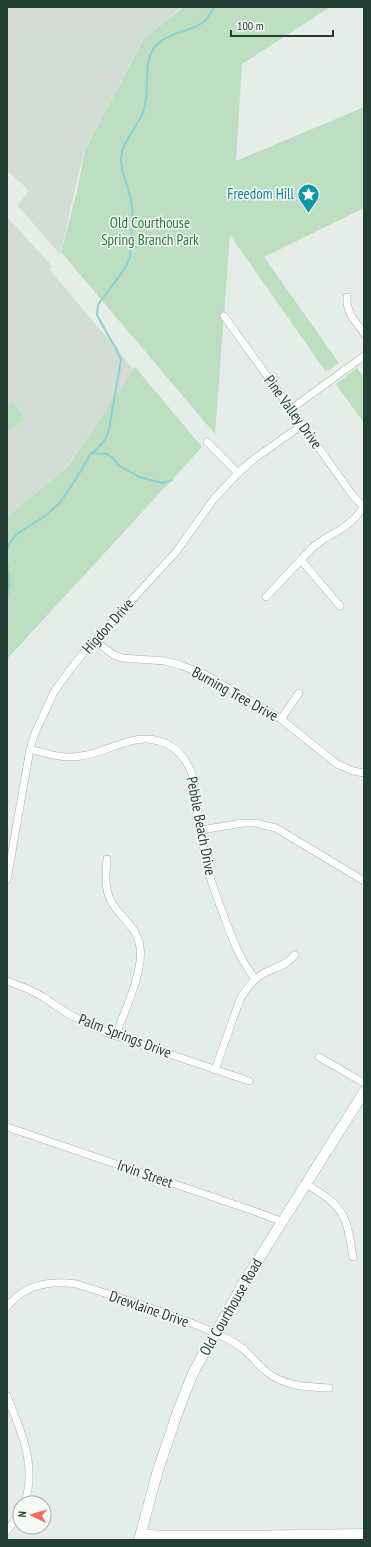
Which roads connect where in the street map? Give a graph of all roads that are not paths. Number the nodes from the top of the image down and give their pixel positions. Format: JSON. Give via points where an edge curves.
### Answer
{"nodes":[{"id":1,"x":347,"y":297,"type":"dead end"},
{"id":2,"x":224,"y":316,"type":"dead end"},
{"id":3,"x":364,"y":333,"type":"edge"},
{"id":4,"x":364,"y":356,"type":"edge"},
{"id":5,"x":291,"y":408,"type":"junction"},
{"id":6,"x":302,"y":425,"type":"junction"},
{"id":7,"x":207,"y":442,"type":"dead end"},
{"id":8,"x":238,"y":474,"type":"junction"},
{"id":9,"x":364,"y":507,"type":"edge"},
{"id":10,"x":301,"y":560,"type":"junction"},
{"id":11,"x":266,"y":598,"type":"dead end"},
{"id":12,"x":340,"y":606,"type":"dead end"},
{"id":13,"x":95,"y":641,"type":"junction"},
{"id":14,"x":299,"y":693,"type":"dead end"},
{"id":15,"x":281,"y":719,"type":"junction"},
{"id":16,"x":30,"y":749,"type":"junction"},
{"id":17,"x":364,"y":773,"type":"edge"},
{"id":18,"x":201,"y":830,"type":"junction"},
{"id":19,"x":107,"y":859,"type":"dead end"},
{"id":20,"x":7,"y":880,"type":"edge"},
{"id":21,"x":364,"y":881,"type":"edge"},
{"id":22,"x":295,"y":955,"type":"dead end"},
{"id":23,"x":255,"y":979,"type":"junction"},
{"id":24,"x":7,"y":981,"type":"edge"},
{"id":25,"x":116,"y":1036,"type":"junction"},
{"id":26,"x":319,"y":1057,"type":"dead end"},
{"id":27,"x":215,"y":1070,"type":"junction"},
{"id":28,"x":249,"y":1081,"type":"dead end"},
{"id":29,"x":364,"y":1083,"type":"edge"},
{"id":30,"x":364,"y":1092,"type":"edge"},
{"id":31,"x":7,"y":1127,"type":"edge"},
{"id":32,"x":306,"y":1184,"type":"junction"},
{"id":33,"x":283,"y":1222,"type":"junction"},
{"id":34,"x":353,"y":1257,"type":"dead end"},
{"id":35,"x":7,"y":1307,"type":"edge"},
{"id":36,"x":215,"y":1334,"type":"junction"},
{"id":37,"x":329,"y":1388,"type":"dead end"},
{"id":38,"x":7,"y":1396,"type":"edge"},
{"id":39,"x":27,"y":1495,"type":"edge"},
{"id":40,"x":359,"y":1536,"type":"edge"},
{"id":41,"x":140,"y":1537,"type":"edge"}],
"edges":[{"from":1,"to":3,"type":"street","via":[[346,306]]},
{"from":2,"to":5,"type":"street","name":"Pine Valley Drive"},
{"from":4,"to":5,"type":"street"},
{"from":5,"to":6,"type":"street","name":"Pine Valley Drive"},
{"from":6,"to":8,"type":"street","name":"Higdon Drive","via":[[254,459]]},
{"from":6,"to":9,"type":"street","name":"Pine Valley Drive"},
{"from":7,"to":8,"type":"street"},
{"from":8,"to":13,"type":"street","name":"Higdon Drive","via":[[213,500],[176,552]]},
{"from":9,"to":10,"type":"street","via":[[354,519],[312,548]]},
{"from":10,"to":11,"type":"street"},
{"from":10,"to":12,"type":"street"},
{"from":13,"to":15,"type":"street","name":"Burning Tree Drive","via":[[114,656],[165,661],[193,669]]},
{"from":13,"to":16,"type":"street","name":"Higdon Drive","via":[[54,692]]},
{"from":14,"to":15,"type":"street"},
{"from":15,"to":17,"type":"street","name":"Burning Tree Drive","via":[[338,764]]},
{"from":16,"to":18,"type":"street","name":"Pebble Beach Drive","via":[[52,756],[68,757],[93,754],[134,739],[152,739],[166,743],[178,751],[189,766]]},
{"from":16,"to":20,"type":"street","name":"Higdon Drive"},
{"from":18,"to":21,"type":"street","via":[[242,823],[270,826]]},
{"from":18,"to":23,"type":"street","name":"Pebble Beach Drive","via":[[215,893],[236,950]]},
{"from":19,"to":25,"type":"street","via":[[108,895],[115,908],[134,929],[141,954],[137,975]]},
{"from":22,"to":23,"type":"street","via":[[284,965]]},
{"from":23,"to":27,"type":"street","via":[[244,991],[239,1002]]},
{"from":24,"to":25,"type":"street","name":"Palm Springs Drive"},
{"from":25,"to":27,"type":"street","name":"Palm Springs Drive"},
{"from":26,"to":29,"type":"street"},
{"from":27,"to":28,"type":"street","name":"Palm Springs Drive"},
{"from":30,"to":32,"type":"street","name":"Old Courthouse Road"},
{"from":31,"to":33,"type":"street","name":"Irvin Street"},
{"from":32,"to":33,"type":"street","name":"Old Courthouse Road"},
{"from":32,"to":34,"type":"street","via":[[329,1198],[342,1212],[349,1232]]},
{"from":33,"to":36,"type":"street","name":"Old Courthouse Road","via":[[246,1279]]},
{"from":35,"to":36,"type":"street","name":"Drewlaine Drive","via":[[13,1299],[30,1288],[64,1282],[100,1292]]},
{"from":36,"to":37,"type":"street","name":"Drewlaine Drive","via":[[244,1349],[264,1370],[283,1381],[303,1387]]},
{"from":36,"to":41,"type":"street","name":"Old Courthouse Road","via":[[193,1373],[178,1411],[158,1470]]},
{"from":38,"to":39,"type":"street","via":[[29,1457],[30,1478]]},
{"from":40,"to":41,"type":"street"}]}
